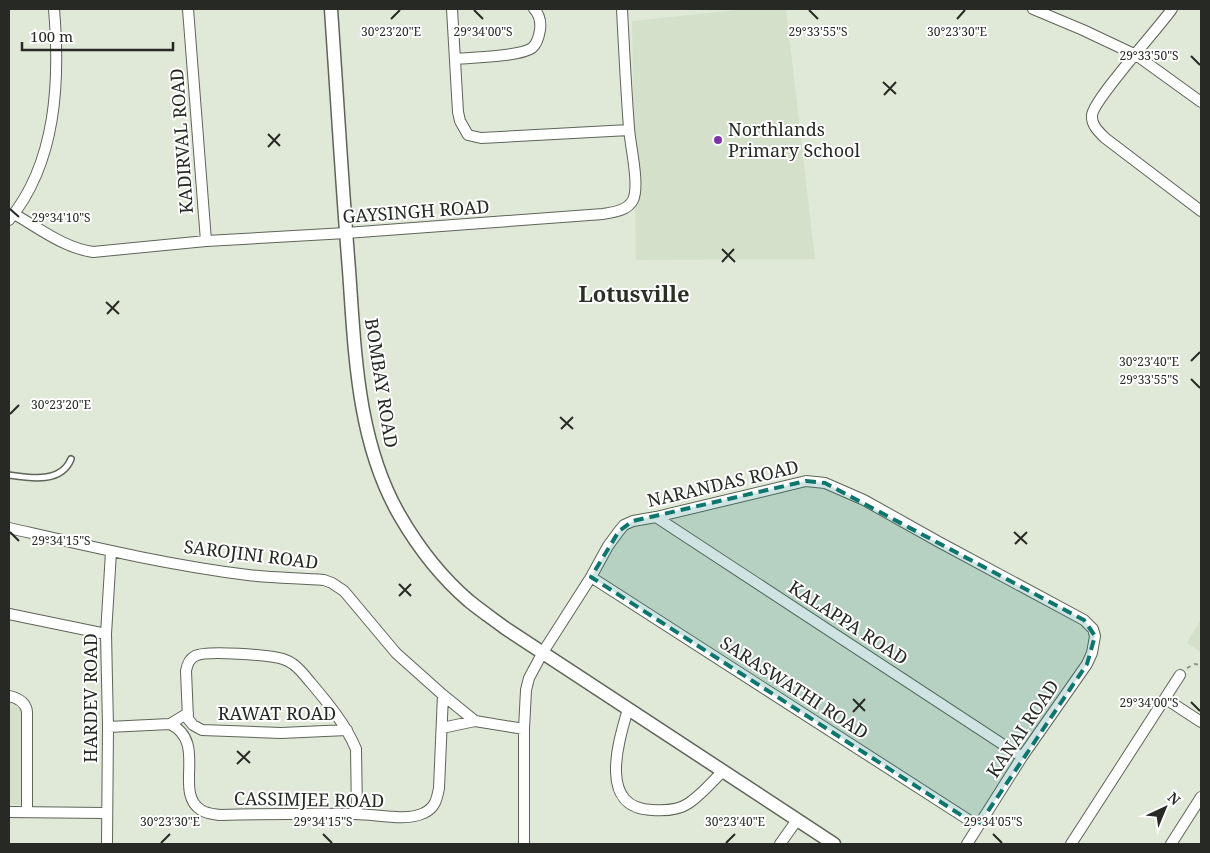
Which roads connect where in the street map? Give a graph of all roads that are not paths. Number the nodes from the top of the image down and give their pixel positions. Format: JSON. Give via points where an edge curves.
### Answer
{"nodes":[{"id":1,"x":54,"y":9,"type":"edge"},
{"id":2,"x":188,"y":9,"type":"edge"},
{"id":3,"x":331,"y":9,"type":"edge"},
{"id":4,"x":452,"y":9,"type":"edge"},
{"id":5,"x":534,"y":9,"type":"edge"},
{"id":6,"x":622,"y":9,"type":"edge"},
{"id":7,"x":1033,"y":9,"type":"edge"},
{"id":8,"x":1172,"y":9,"type":"edge"},
{"id":9,"x":1136,"y":55,"type":"junction"},
{"id":10,"x":455,"y":59,"type":"junction"},
{"id":11,"x":1201,"y":102,"type":"edge"},
{"id":12,"x":629,"y":130,"type":"junction"},
{"id":13,"x":1201,"y":211,"type":"edge"},
{"id":14,"x":11,"y":217,"type":"edge"},
{"id":15,"x":346,"y":233,"type":"junction"},
{"id":16,"x":206,"y":241,"type":"junction"},
{"id":17,"x":71,"y":459,"type":"dead end"},
{"id":18,"x":9,"y":475,"type":"edge"},
{"id":19,"x":656,"y":517,"type":"junction"},
{"id":20,"x":9,"y":528,"type":"edge"},
{"id":21,"x":111,"y":552,"type":"junction"},
{"id":22,"x":591,"y":577,"type":"junction"},
{"id":23,"x":9,"y":614,"type":"edge"},
{"id":24,"x":1093,"y":629,"type":"joint"},
{"id":25,"x":106,"y":634,"type":"junction"},
{"id":26,"x":544,"y":652,"type":"junction"},
{"id":27,"x":1180,"y":675,"type":"road end"},
{"id":28,"x":443,"y":695,"type":"junction"},
{"id":29,"x":9,"y":696,"type":"edge"},
{"id":30,"x":1166,"y":699,"type":"junction"},
{"id":31,"x":628,"y":710,"type":"junction"},
{"id":32,"x":188,"y":713,"type":"junction"},
{"id":33,"x":476,"y":721,"type":"junction"},
{"id":34,"x":1201,"y":722,"type":"edge"},
{"id":35,"x":170,"y":724,"type":"junction"},
{"id":36,"x":108,"y":726,"type":"junction"},
{"id":37,"x":442,"y":728,"type":"junction"},
{"id":38,"x":524,"y":729,"type":"junction"},
{"id":39,"x":347,"y":730,"type":"junction"},
{"id":40,"x":1022,"y":757,"type":"junction"},
{"id":41,"x":723,"y":771,"type":"junction"},
{"id":42,"x":1201,"y":797,"type":"edge"},
{"id":43,"x":9,"y":812,"type":"edge"},
{"id":44,"x":27,"y":812,"type":"junction"},
{"id":45,"x":106,"y":813,"type":"junction"},
{"id":46,"x":358,"y":814,"type":"junction"},
{"id":47,"x":797,"y":820,"type":"junction"},
{"id":48,"x":978,"y":826,"type":"junction"},
{"id":49,"x":107,"y":844,"type":"edge"},
{"id":50,"x":524,"y":844,"type":"edge"},
{"id":51,"x":780,"y":844,"type":"edge"},
{"id":52,"x":834,"y":844,"type":"edge"},
{"id":53,"x":967,"y":844,"type":"edge"},
{"id":54,"x":1071,"y":844,"type":"edge"},
{"id":55,"x":1171,"y":844,"type":"edge"}],
"edges":[{"from":1,"to":14,"type":"street","via":[[56,70],[48,138],[42,160]]},
{"from":2,"to":16,"type":"street","name":"KADIRVAL ROAD"},
{"from":3,"to":15,"type":"street","name":"BOMBAY ROAD"},
{"from":4,"to":10,"type":"street"},
{"from":5,"to":10,"type":"street","via":[[540,25],[533,47],[515,54]]},
{"from":6,"to":12,"type":"street","name":"GAYSINGH ROAD"},
{"from":7,"to":9,"type":"street"},
{"from":8,"to":9,"type":"street"},
{"from":9,"to":11,"type":"street"},
{"from":9,"to":13,"type":"street","via":[[1094,108],[1093,122],[1105,138]]},
{"from":10,"to":12,"type":"street","via":[[460,121],[463,130],[473,137]]},
{"from":12,"to":15,"type":"street","name":"GAYSINGH ROAD","via":[[636,187],[629,205],[617,212]]},
{"from":14,"to":16,"type":"street","name":"GAYSINGH ROAD","via":[[82,250],[111,251]]},
{"from":15,"to":16,"type":"street","name":"GAYSINGH ROAD"},
{"from":15,"to":26,"type":"street","name":"BOMBAY ROAD","via":[[365,423],[387,490],[400,516],[443,576],[505,628]]},
{"from":17,"to":18,"type":"lane","via":[[61,472],[49,477]]},
{"from":19,"to":22,"type":"street","name":"NARANDAS ROAD","via":[[624,525]]},
{"from":19,"to":24,"type":"street","name":"NARANDAS ROAD","via":[[806,481],[825,483],[864,500],[1084,620]]},
{"from":19,"to":40,"type":"street","name":"KALAPPA ROAD"},
{"from":20,"to":21,"type":"street","name":"SAROJINI ROAD"},
{"from":21,"to":25,"type":"street","name":"HARDEV ROAD"},
{"from":21,"to":28,"type":"street","name":"SAROJINI ROAD","via":[[249,575],[332,583],[351,598],[396,653]]},
{"from":22,"to":26,"type":"street","name":"NARANDAS ROAD"},
{"from":22,"to":48,"type":"street","name":"SARASWATHI ROAD"},
{"from":23,"to":25,"type":"street"},
{"from":24,"to":40,"type":"street","name":"KANAI ROAD","via":[[1095,644],[1087,664]]},
{"from":25,"to":36,"type":"street","name":"HARDEV ROAD"},
{"from":26,"to":31,"type":"street","name":"BOMBAY ROAD"},
{"from":26,"to":38,"type":"street","name":"NARANDAS ROAD","via":[[529,678]]},
{"from":27,"to":30,"type":"street"},
{"from":28,"to":33,"type":"street","name":"SAROJINI ROAD"},
{"from":28,"to":37,"type":"street","name":"CASSIMJEE ROAD"},
{"from":29,"to":44,"type":"street","via":[[25,704],[27,712]]},
{"from":30,"to":34,"type":"street"},
{"from":30,"to":54,"type":"street"},
{"from":31,"to":41,"type":"street","name":"BOMBAY ROAD"},
{"from":31,"to":41,"type":"street","via":[[621,732],[616,778],[621,795],[632,806],[655,811],[679,808],[689,804]]},
{"from":32,"to":35,"type":"street"},
{"from":32,"to":39,"type":"street","name":"RAWAT ROAD","via":[[192,725],[214,732]]},
{"from":32,"to":39,"type":"street","name":"RAWAT ROAD","via":[[186,671],[187,664],[195,656],[203,653],[274,657],[284,659],[299,669]]},
{"from":33,"to":37,"type":"street"},
{"from":33,"to":38,"type":"street","name":"SAROJINI ROAD"},
{"from":35,"to":36,"type":"street"},
{"from":35,"to":46,"type":"street","name":"CASSIMJEE ROAD","via":[[186,739],[190,751],[190,795],[200,810],[220,815]]},
{"from":36,"to":45,"type":"street","name":"HARDEV ROAD"},
{"from":37,"to":46,"type":"street","name":"CASSIMJEE ROAD","via":[[439,788],[432,808],[421,815],[410,816]]},
{"from":38,"to":50,"type":"street","name":"NARANDAS ROAD"},
{"from":39,"to":46,"type":"street","name":"RAWAT ROAD","via":[[356,749]]},
{"from":40,"to":48,"type":"street","name":"KANAI ROAD"},
{"from":41,"to":47,"type":"street","name":"BOMBAY ROAD"},
{"from":42,"to":55,"type":"street"},
{"from":43,"to":44,"type":"street"},
{"from":44,"to":45,"type":"street"},
{"from":45,"to":49,"type":"street","name":"HARDEV ROAD"},
{"from":47,"to":51,"type":"street"},
{"from":47,"to":52,"type":"street","name":"BOMBAY ROAD"},
{"from":48,"to":53,"type":"street","name":"KANAI ROAD"}]}
